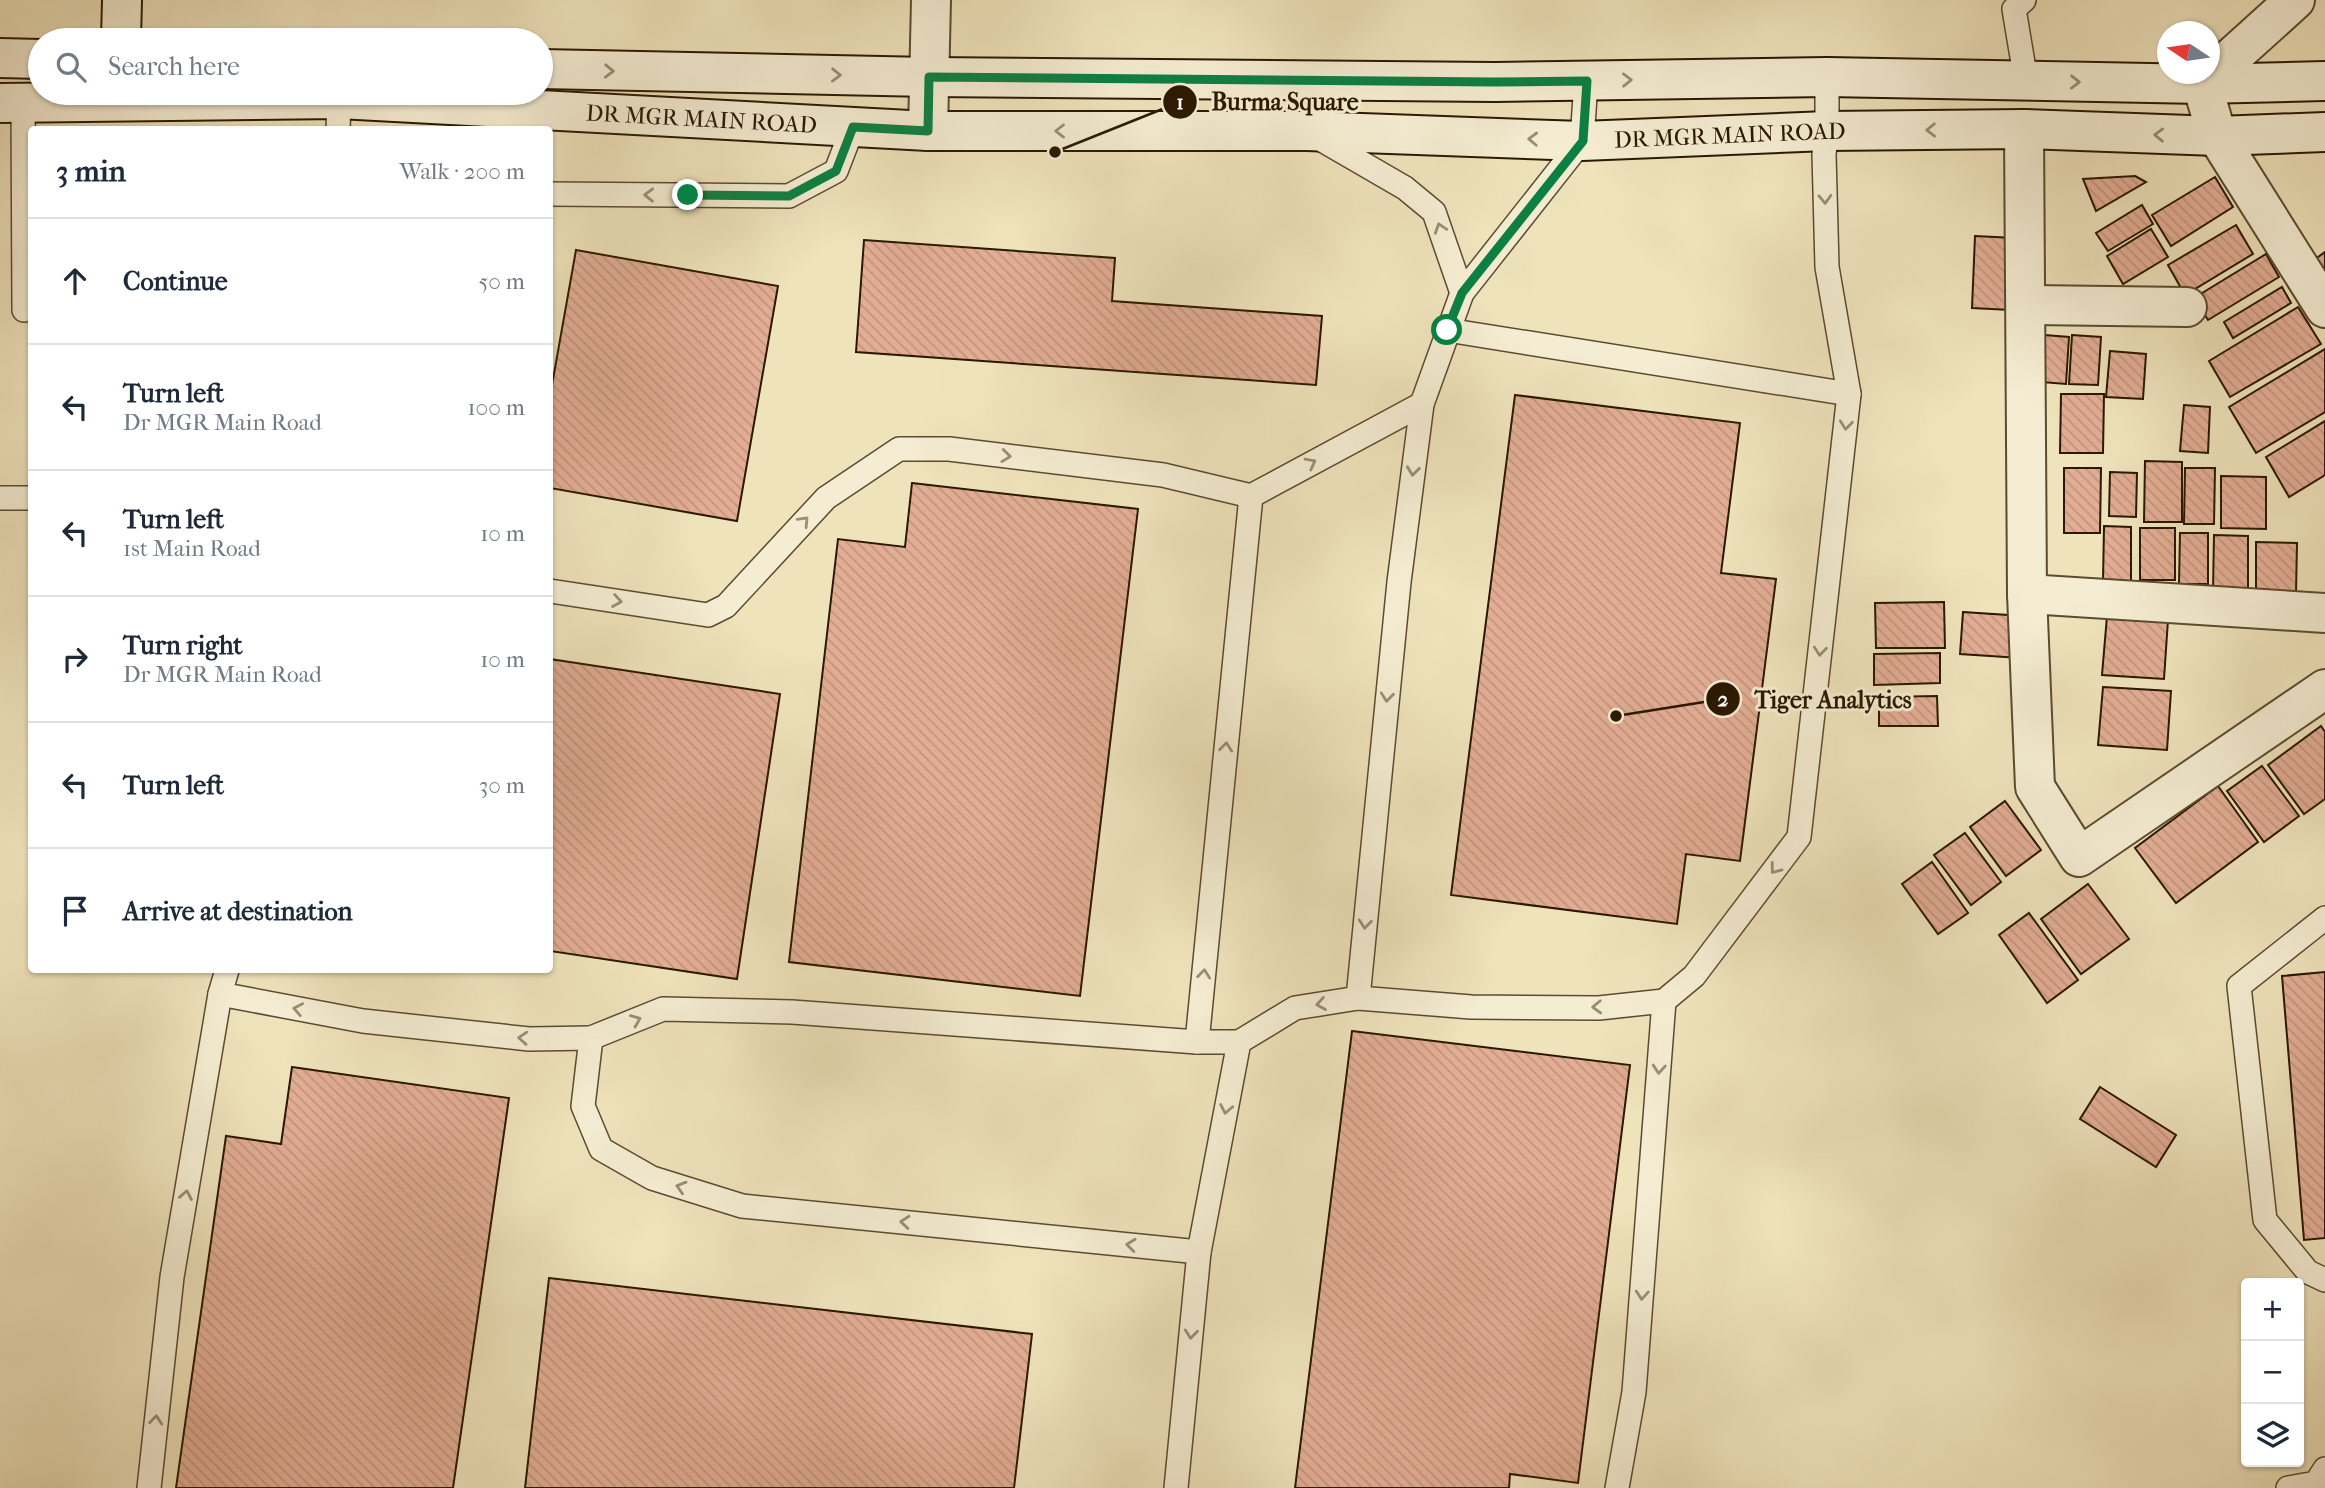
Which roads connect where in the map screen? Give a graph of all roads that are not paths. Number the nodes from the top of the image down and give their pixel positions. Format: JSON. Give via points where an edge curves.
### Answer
{"nodes":[{"id":1,"x":122,"y":0,"type":"edge"},
{"id":2,"x":931,"y":0,"type":"edge"},
{"id":3,"x":2024,"y":0,"type":"edge"},
{"id":4,"x":2295,"y":0,"type":"edge"},
{"id":5,"x":121,"y":28,"type":"edge"},
{"id":6,"x":0,"y":58,"type":"edge"},
{"id":7,"x":28,"y":59,"type":"edge"},
{"id":8,"x":2220,"y":67,"type":"edge"},
{"id":9,"x":553,"y":69,"type":"edge"},
{"id":10,"x":929,"y":77,"type":"junction"},
{"id":11,"x":1827,"y":77,"type":"junction"},
{"id":12,"x":1587,"y":81,"type":"junction"},
{"id":13,"x":2026,"y":81,"type":"junction"},
{"id":14,"x":2325,"y":81,"type":"edge"},
{"id":15,"x":2157,"y":82,"type":"edge"},
{"id":16,"x":2220,"y":83,"type":"edge"},
{"id":17,"x":2202,"y":84,"type":"edge"},
{"id":18,"x":11,"y":103,"type":"edge"},
{"id":19,"x":223,"y":105,"type":"edge"},
{"id":20,"x":339,"y":114,"type":"edge"},
{"id":21,"x":853,"y":127,"type":"junction"},
{"id":22,"x":2024,"y":129,"type":"junction"},
{"id":23,"x":928,"y":131,"type":"junction"},
{"id":24,"x":1307,"y":131,"type":"junction"},
{"id":25,"x":1827,"y":131,"type":"junction"},
{"id":26,"x":2325,"y":132,"type":"edge"},
{"id":27,"x":2217,"y":136,"type":"junction"},
{"id":28,"x":1583,"y":141,"type":"junction"},
{"id":29,"x":553,"y":194,"type":"edge"},
{"id":30,"x":1462,"y":293,"type":"junction"},
{"id":31,"x":2025,"y":305,"type":"junction"},
{"id":32,"x":2187,"y":307,"type":"dead end"},
{"id":33,"x":2325,"y":308,"type":"edge"},
{"id":34,"x":24,"y":310,"type":"dead end"},
{"id":35,"x":1447,"y":330,"type":"junction"},
{"id":36,"x":1849,"y":394,"type":"junction"},
{"id":37,"x":1422,"y":404,"type":"junction"},
{"id":38,"x":1251,"y":496,"type":"junction"},
{"id":39,"x":0,"y":498,"type":"edge"},
{"id":40,"x":28,"y":498,"type":"edge"},
{"id":41,"x":553,"y":591,"type":"edge"},
{"id":42,"x":2027,"y":594,"type":"junction"},
{"id":43,"x":2325,"y":612,"type":"edge"},
{"id":44,"x":2325,"y":689,"type":"edge"},
{"id":45,"x":2325,"y":918,"type":"edge"},
{"id":46,"x":226,"y":973,"type":"edge"},
{"id":47,"x":220,"y":994,"type":"junction"},
{"id":48,"x":1358,"y":998,"type":"junction"},
{"id":49,"x":1664,"y":1001,"type":"junction"},
{"id":50,"x":591,"y":1038,"type":"junction"},
{"id":51,"x":1197,"y":1042,"type":"junction"},
{"id":52,"x":1239,"y":1042,"type":"junction"},
{"id":53,"x":1199,"y":1252,"type":"junction"},
{"id":54,"x":2325,"y":1280,"type":"edge"},
{"id":55,"x":2325,"y":1469,"type":"edge"},
{"id":56,"x":149,"y":1488,"type":"edge"},
{"id":57,"x":1176,"y":1488,"type":"edge"},
{"id":58,"x":1617,"y":1488,"type":"edge"},
{"id":59,"x":2288,"y":1488,"type":"edge"}],
"edges":[{"from":1,"to":5,"type":"main road"},
{"from":2,"to":10,"type":"main road"},
{"from":3,"to":13,"type":"lane","via":[[2014,9]]},
{"from":4,"to":8,"type":"main road"},
{"from":6,"to":7,"type":"main road"},
{"from":9,"to":10,"type":"main road","name":"DR MGR MAIN ROAD","one_way":true},
{"from":10,"to":12,"type":"main road","name":"DR MGR MAIN ROAD"},
{"from":10,"to":23,"type":"main road"},
{"from":12,"to":11,"type":"main road","name":"DR MGR MAIN ROAD","one_way":true},
{"from":11,"to":13,"type":"main road","name":"DR MGR MAIN ROAD"},
{"from":11,"to":25,"type":"lane"},
{"from":12,"to":28,"type":"lane"},
{"from":13,"to":15,"type":"main road","name":"DR MGR MAIN ROAD","one_way":true},
{"from":14,"to":16,"type":"main road","name":"DR MGR MAIN ROAD"},
{"from":17,"to":27,"type":"main road"},
{"from":18,"to":34,"type":"lane"},
{"from":19,"to":20,"type":"main road","name":"DR MGR MAIN ROAD"},
{"from":20,"to":21,"type":"main road","name":"DR MGR MAIN ROAD"},
{"from":21,"to":23,"type":"main road","name":"DR MGR MAIN ROAD"},
{"from":21,"to":29,"type":"lane","one_way":true,"via":[[836,171],[789,196]]},
{"from":22,"to":25,"type":"main road","name":"DR MGR MAIN ROAD","one_way":true},
{"from":27,"to":22,"type":"main road","name":"DR MGR MAIN ROAD","one_way":true},
{"from":22,"to":31,"type":"main road"},
{"from":24,"to":23,"type":"main road","name":"DR MGR MAIN ROAD","one_way":true},
{"from":28,"to":24,"type":"main road","name":"DR MGR MAIN ROAD","one_way":true},
{"from":30,"to":24,"type":"lane","one_way":true,"via":[[1434,212],[1405,188]]},
{"from":25,"to":28,"type":"main road","name":"DR MGR MAIN ROAD"},
{"from":25,"to":36,"type":"lane","one_way":true,"via":[[1827,267]]},
{"from":26,"to":27,"type":"main road","name":"DR MGR MAIN ROAD"},
{"from":27,"to":33,"type":"main road"},
{"from":28,"to":30,"type":"lane"},
{"from":30,"to":35,"type":"lane"},
{"from":31,"to":32,"type":"main road"},
{"from":31,"to":42,"type":"main road"},
{"from":35,"to":36,"type":"lane"},
{"from":35,"to":37,"type":"lane"},
{"from":36,"to":49,"type":"lane","one_way":true,"via":[[1799,836],[1694,976]]},
{"from":38,"to":37,"type":"lane","one_way":true},
{"from":37,"to":48,"type":"lane","one_way":true,"via":[[1399,582]]},
{"from":41,"to":38,"type":"lane","one_way":true,"via":[[708,615],[726,606],[826,498],[899,449],[949,449],[1163,475]]},
{"from":51,"to":38,"type":"lane","one_way":true},
{"from":39,"to":40,"type":"lane"},
{"from":42,"to":43,"type":"main road"},
{"from":42,"to":44,"type":"main road","via":[[2035,788],[2079,857]]},
{"from":45,"to":54,"type":"lane","via":[[2239,986],[2265,1220],[2308,1272]]},
{"from":46,"to":47,"type":"lane"},
{"from":50,"to":47,"type":"lane","one_way":true,"via":[[529,1039],[363,1021]]},
{"from":56,"to":47,"type":"lane","one_way":true,"via":[[172,1278]]},
{"from":49,"to":48,"type":"lane","one_way":true,"via":[[1599,1008],[1484,1007]]},
{"from":48,"to":52,"type":"lane","one_way":true,"via":[[1294,1008]]},
{"from":49,"to":58,"type":"lane","one_way":true,"via":[[1634,1392]]},
{"from":50,"to":51,"type":"lane","one_way":true,"via":[[663,1009],[792,1012]]},
{"from":53,"to":50,"type":"lane","one_way":true,"via":[[742,1206],[652,1178],[601,1149],[583,1106]]},
{"from":51,"to":52,"type":"lane"},
{"from":52,"to":53,"type":"lane","one_way":true},
{"from":53,"to":57,"type":"lane","one_way":true},
{"from":55,"to":59,"type":"lane","via":[[2316,1483]]}]}
